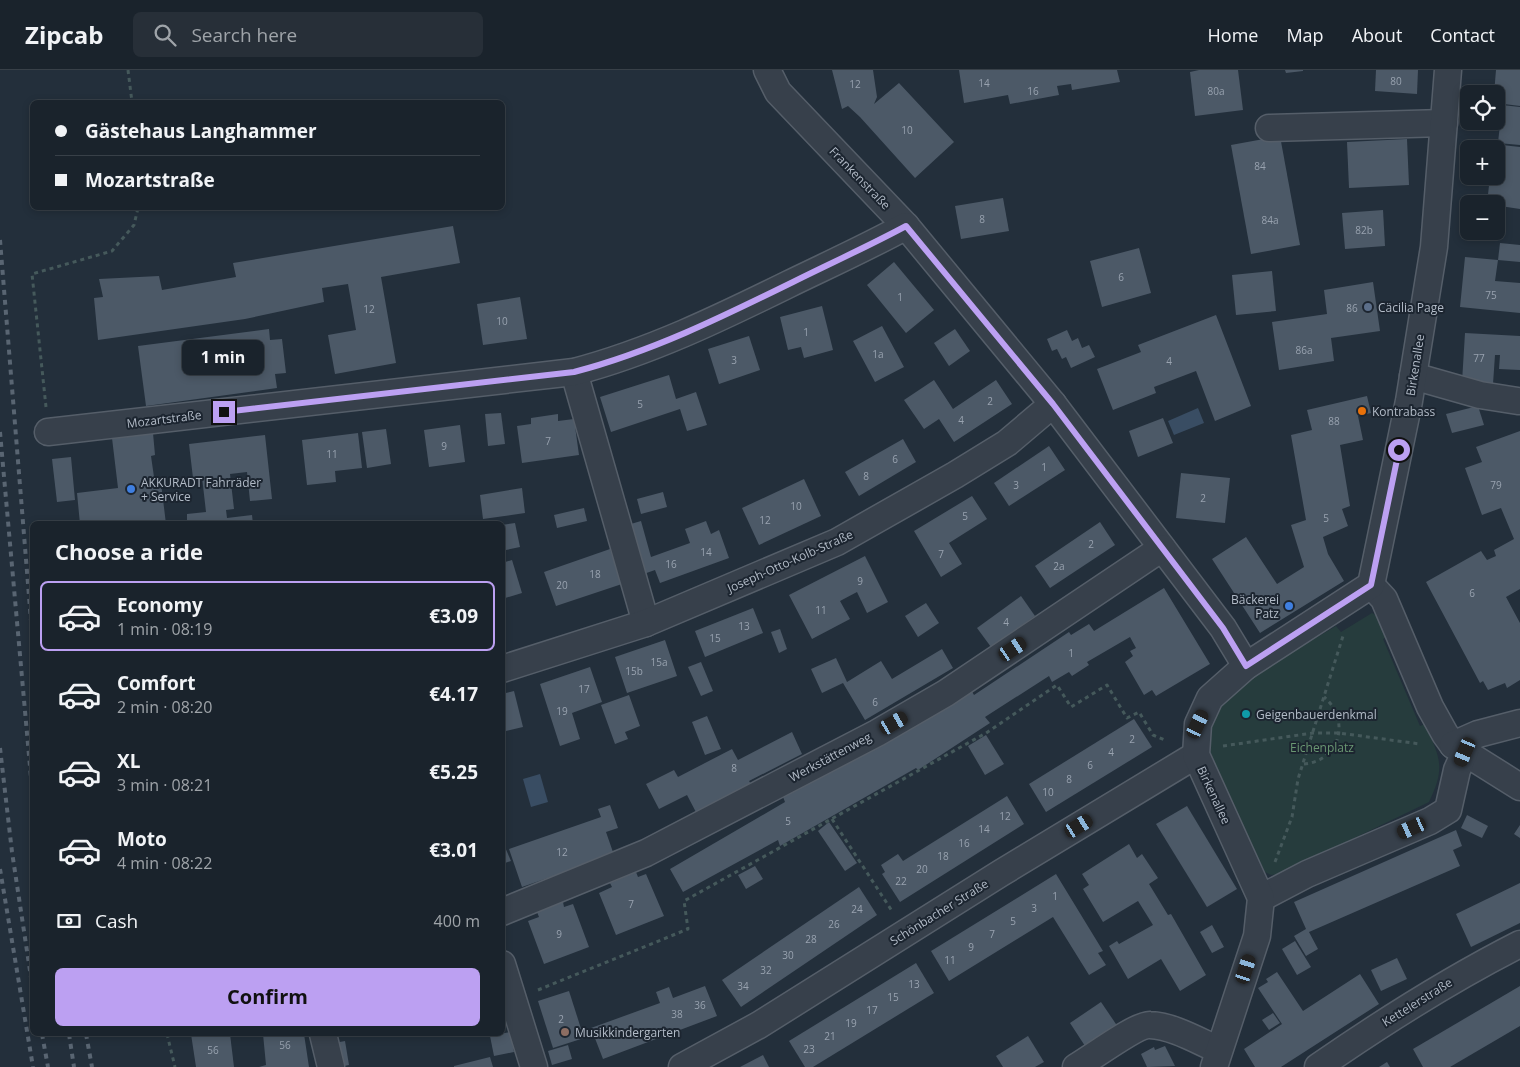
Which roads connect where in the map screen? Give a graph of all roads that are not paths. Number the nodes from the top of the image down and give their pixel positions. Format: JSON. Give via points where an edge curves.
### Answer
{"nodes":[{"id":1,"x":767,"y":70,"type":"edge"},
{"id":2,"x":1448,"y":70,"type":"edge"},
{"id":3,"x":1444,"y":123,"type":"junction"},
{"id":4,"x":1269,"y":128,"type":"dead end"},
{"id":5,"x":906,"y":226,"type":"junction"},
{"id":6,"x":574,"y":372,"type":"junction"},
{"id":7,"x":1413,"y":376,"type":"junction"},
{"id":8,"x":1518,"y":401,"type":"dead end"},
{"id":9,"x":1053,"y":404,"type":"junction"},
{"id":10,"x":48,"y":432,"type":"road end"},
{"id":11,"x":1162,"y":548,"type":"junction"},
{"id":12,"x":1371,"y":585,"type":"junction"},
{"id":13,"x":646,"y":623,"type":"junction"},
{"id":14,"x":1246,"y":666,"type":"junction"},
{"id":15,"x":505,"y":668,"type":"edge"},
{"id":16,"x":1520,"y":723,"type":"edge"},
{"id":17,"x":1459,"y":748,"type":"junction"},
{"id":18,"x":1196,"y":755,"type":"junction"},
{"id":19,"x":1520,"y":787,"type":"edge"},
{"id":20,"x":1261,"y":898,"type":"junction"},
{"id":21,"x":505,"y":911,"type":"edge"},
{"id":22,"x":1520,"y":944,"type":"edge"},
{"id":23,"x":505,"y":973,"type":"edge"},
{"id":24,"x":324,"y":1036,"type":"edge"},
{"id":25,"x":1217,"y":1058,"type":"edge"},
{"id":26,"x":331,"y":1067,"type":"edge"},
{"id":27,"x":534,"y":1067,"type":"edge"},
{"id":28,"x":682,"y":1067,"type":"edge"},
{"id":29,"x":1076,"y":1067,"type":"edge"},
{"id":30,"x":1318,"y":1067,"type":"edge"}],
"edges":[{"from":1,"to":5,"type":"street","name":"Frankenstraße","via":[[786,101]]},
{"from":2,"to":3,"type":"street","name":"Birkenallee"},
{"from":3,"to":4,"type":"street"},
{"from":3,"to":7,"type":"street","name":"Birkenallee","via":[[1434,247]]},
{"from":5,"to":6,"type":"street","name":"Mozartstraße","via":[[699,328]]},
{"from":5,"to":9,"type":"street","name":"Frankenstraße"},
{"from":6,"to":10,"type":"street","name":"Mozartstraße"},
{"from":6,"to":13,"type":"street"},
{"from":7,"to":8,"type":"street","via":[[1480,395]]},
{"from":7,"to":12,"type":"street","name":"Birkenallee"},
{"from":9,"to":11,"type":"street","name":"Frankenstraße"},
{"from":9,"to":13,"type":"street","name":"Joseph-Otto-Kolb-Straße","via":[[999,448],[837,542]]},
{"from":11,"to":14,"type":"street","name":"Frankenstraße","via":[[1223,628]]},
{"from":11,"to":21,"type":"street","name":"Werkstättenweg","via":[[946,693],[877,733],[646,853]]},
{"from":12,"to":14,"type":"street","name":"Birkenallee"},
{"from":12,"to":17,"type":"street","via":[[1384,599],[1430,706]]},
{"from":13,"to":15,"type":"street","name":"Joseph-Otto-Kolb-Straße"},
{"from":14,"to":18,"type":"street","name":"Birkenallee","via":[[1210,698],[1198,724]]},
{"from":16,"to":17,"type":"street","via":[[1478,734]]},
{"from":17,"to":19,"type":"street"},
{"from":17,"to":20,"type":"street","via":[[1448,810]]},
{"from":18,"to":20,"type":"street","name":"Birkenallee"},
{"from":18,"to":28,"type":"street","name":"Schönbacher Straße","via":[[759,1025]]},
{"from":20,"to":25,"type":"street","via":[[1257,936]]},
{"from":22,"to":30,"type":"street","name":"Kettelerstraße","via":[[1457,976]]},
{"from":23,"to":27,"type":"street"},
{"from":24,"to":26,"type":"street"},
{"from":25,"to":29,"type":"street","via":[[1164,1027],[1148,1024]]}]}
